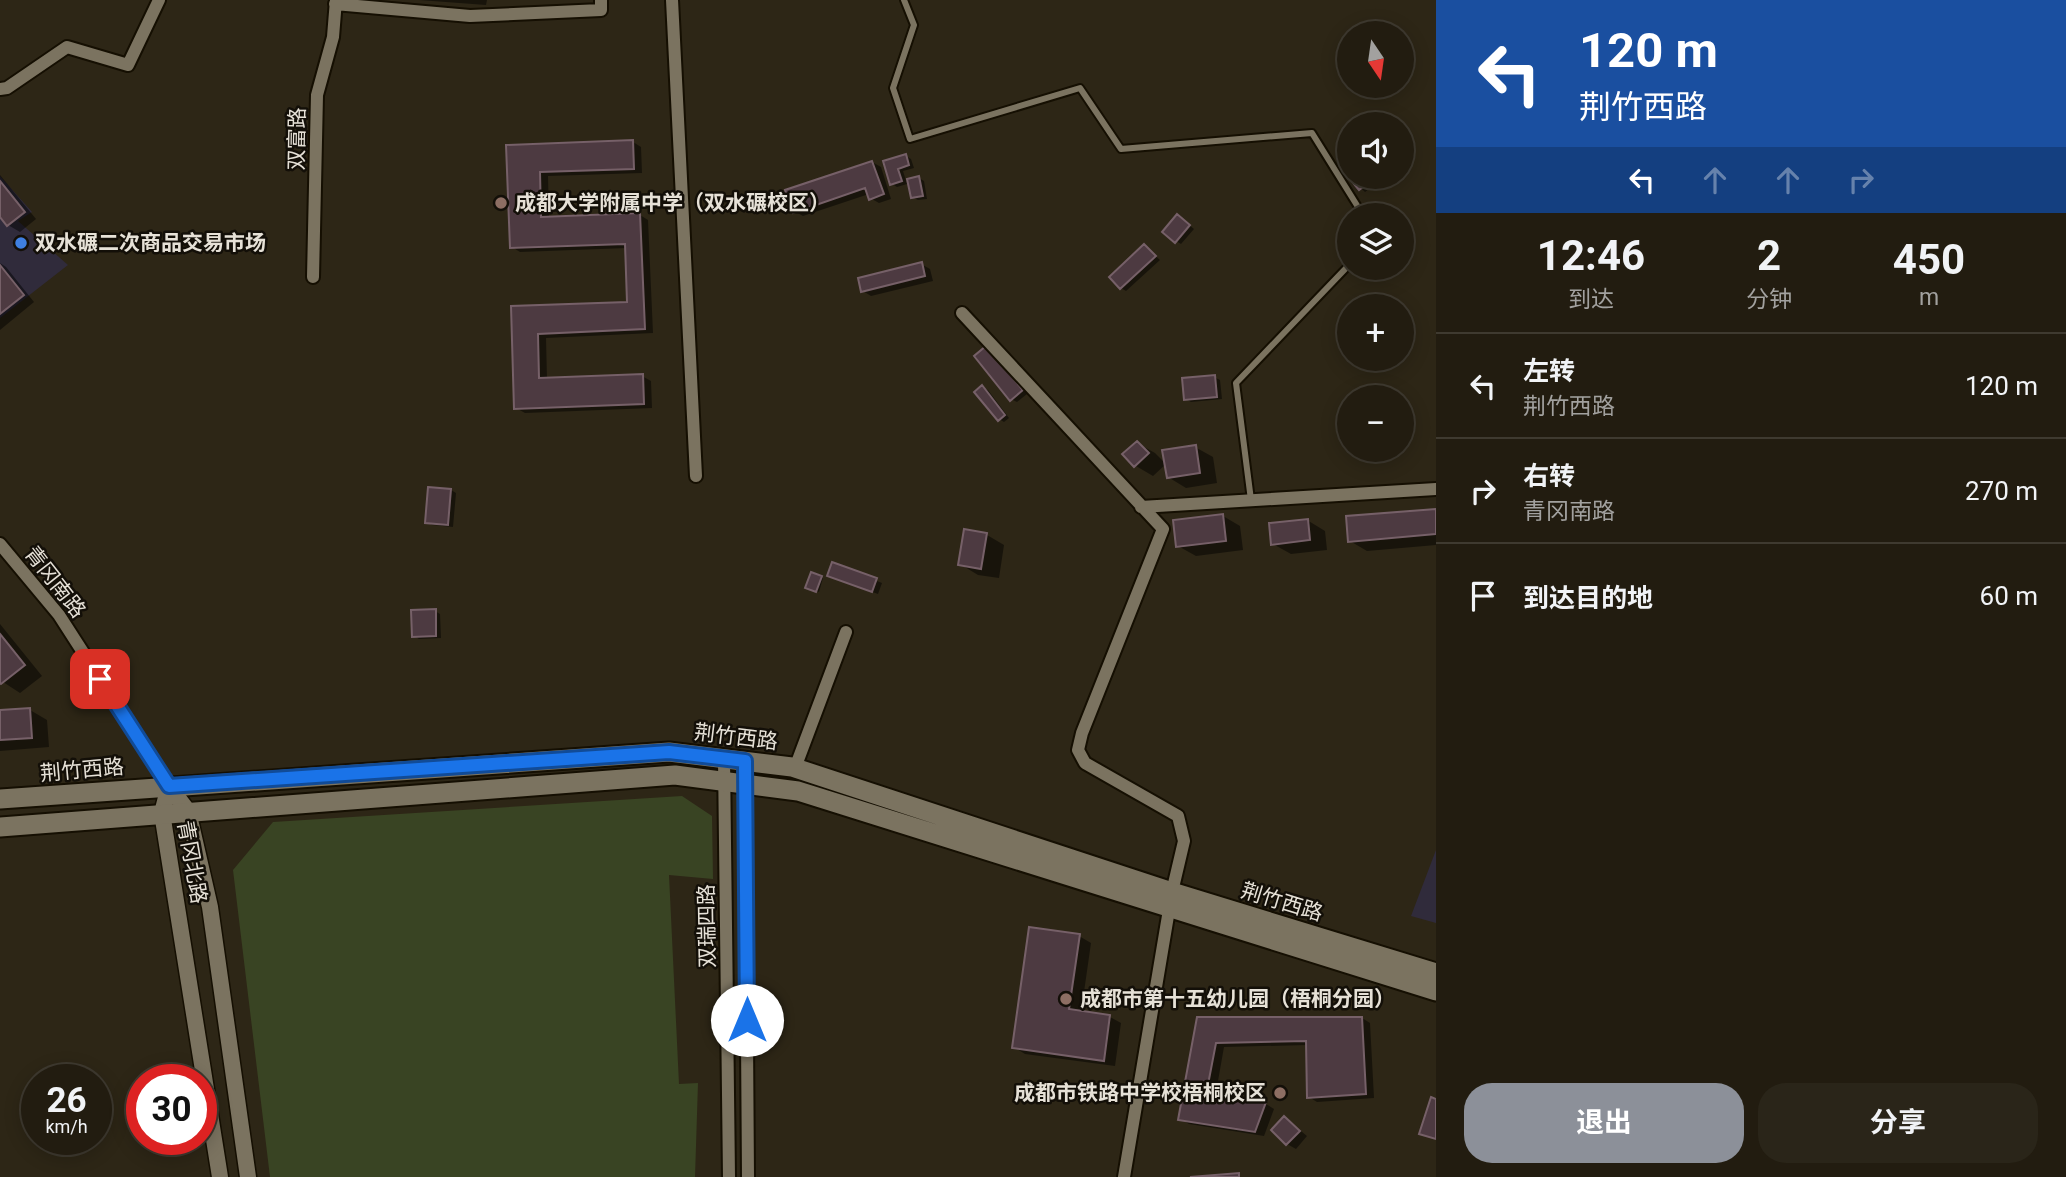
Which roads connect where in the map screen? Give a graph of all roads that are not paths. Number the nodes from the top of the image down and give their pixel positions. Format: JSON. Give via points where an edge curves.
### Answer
{"nodes":[{"id":1,"x":159,"y":0,"type":"edge"},
{"id":2,"x":672,"y":0,"type":"edge"},
{"id":3,"x":904,"y":0,"type":"edge"},
{"id":4,"x":335,"y":2,"type":"edge"},
{"id":5,"x":601,"y":5,"type":"edge"},
{"id":6,"x":0,"y":89,"type":"edge"},
{"id":7,"x":1356,"y":203,"type":"edge"},
{"id":8,"x":313,"y":276,"type":"dead end"},
{"id":9,"x":1337,"y":278,"type":"edge"},
{"id":10,"x":962,"y":313,"type":"dead end"},
{"id":11,"x":696,"y":476,"type":"dead end"},
{"id":12,"x":1436,"y":489,"type":"edge"},
{"id":13,"x":1251,"y":500,"type":"junction"},
{"id":14,"x":1141,"y":507,"type":"junction"},
{"id":15,"x":0,"y":544,"type":"edge"},
{"id":16,"x":846,"y":632,"type":"dead end"},
{"id":17,"x":724,"y":759,"type":"junction"},
{"id":18,"x":745,"y":761,"type":"junction"},
{"id":19,"x":794,"y":768,"type":"junction"},
{"id":20,"x":724,"y":781,"type":"junction"},
{"id":21,"x":745,"y":784,"type":"junction"},
{"id":22,"x":169,"y":786,"type":"junction"},
{"id":23,"x":0,"y":799,"type":"edge"},
{"id":24,"x":188,"y":811,"type":"junction"},
{"id":25,"x":162,"y":813,"type":"junction"},
{"id":26,"x":0,"y":827,"type":"edge"},
{"id":27,"x":1170,"y":900,"type":"junction"},
{"id":28,"x":1436,"y":973,"type":"edge"},
{"id":29,"x":1436,"y":991,"type":"edge"},
{"id":30,"x":220,"y":1177,"type":"edge"},
{"id":31,"x":248,"y":1177,"type":"edge"},
{"id":32,"x":729,"y":1177,"type":"edge"},
{"id":33,"x":748,"y":1177,"type":"edge"},
{"id":34,"x":1124,"y":1177,"type":"edge"}],
"edges":[{"from":1,"to":6,"type":"street","via":[[128,65],[67,47]]},
{"from":2,"to":11,"type":"street"},
{"from":3,"to":7,"type":"lane","via":[[914,25],[893,88],[910,139],[1080,88],[1121,149],[1312,133]]},
{"from":4,"to":5,"type":"street","name":"双富路","via":[[470,16]]},
{"from":4,"to":8,"type":"street","name":"双富路","via":[[333,37],[317,95]]},
{"from":9,"to":13,"type":"lane","via":[[1236,383]]},
{"from":10,"to":14,"type":"street"},
{"from":12,"to":13,"type":"street"},
{"from":13,"to":14,"type":"street"},
{"from":14,"to":27,"type":"street","via":[[1163,529],[1078,750],[1085,763],[1178,816],[1184,841]]},
{"from":15,"to":22,"type":"street","name":"青冈南路","via":[[58,615]]},
{"from":16,"to":19,"type":"street"},
{"from":17,"to":18,"type":"main road","name":"荆竹西路"},
{"from":17,"to":20,"type":"street","name":"双瑞四路"},
{"from":17,"to":22,"type":"main road","name":"荆竹西路","via":[[669,752]]},
{"from":18,"to":19,"type":"main road","name":"荆竹西路"},
{"from":18,"to":21,"type":"street","name":"双瑞四路"},
{"from":19,"to":27,"type":"main road","name":"荆竹西路"},
{"from":20,"to":21,"type":"main road","name":"荆竹西路"},
{"from":20,"to":24,"type":"main road","name":"荆竹西路","via":[[675,775]]},
{"from":20,"to":32,"type":"street","name":"双瑞四路"},
{"from":21,"to":27,"type":"main road","name":"荆竹西路","via":[[798,791]]},
{"from":21,"to":33,"type":"street","name":"双瑞四路"},
{"from":22,"to":23,"type":"main road","name":"荆竹西路"},
{"from":22,"to":24,"type":"street","name":"青冈北路"},
{"from":22,"to":25,"type":"street","name":"青冈北路"},
{"from":24,"to":25,"type":"main road","name":"荆竹西路"},
{"from":24,"to":31,"type":"street","name":"青冈北路","via":[[210,907]]},
{"from":25,"to":26,"type":"main road","name":"荆竹西路"},
{"from":25,"to":30,"type":"street","name":"青冈北路"},
{"from":27,"to":28,"type":"main road","name":"荆竹西路"},
{"from":27,"to":29,"type":"main road","name":"荆竹西路"},
{"from":27,"to":34,"type":"street"}]}
